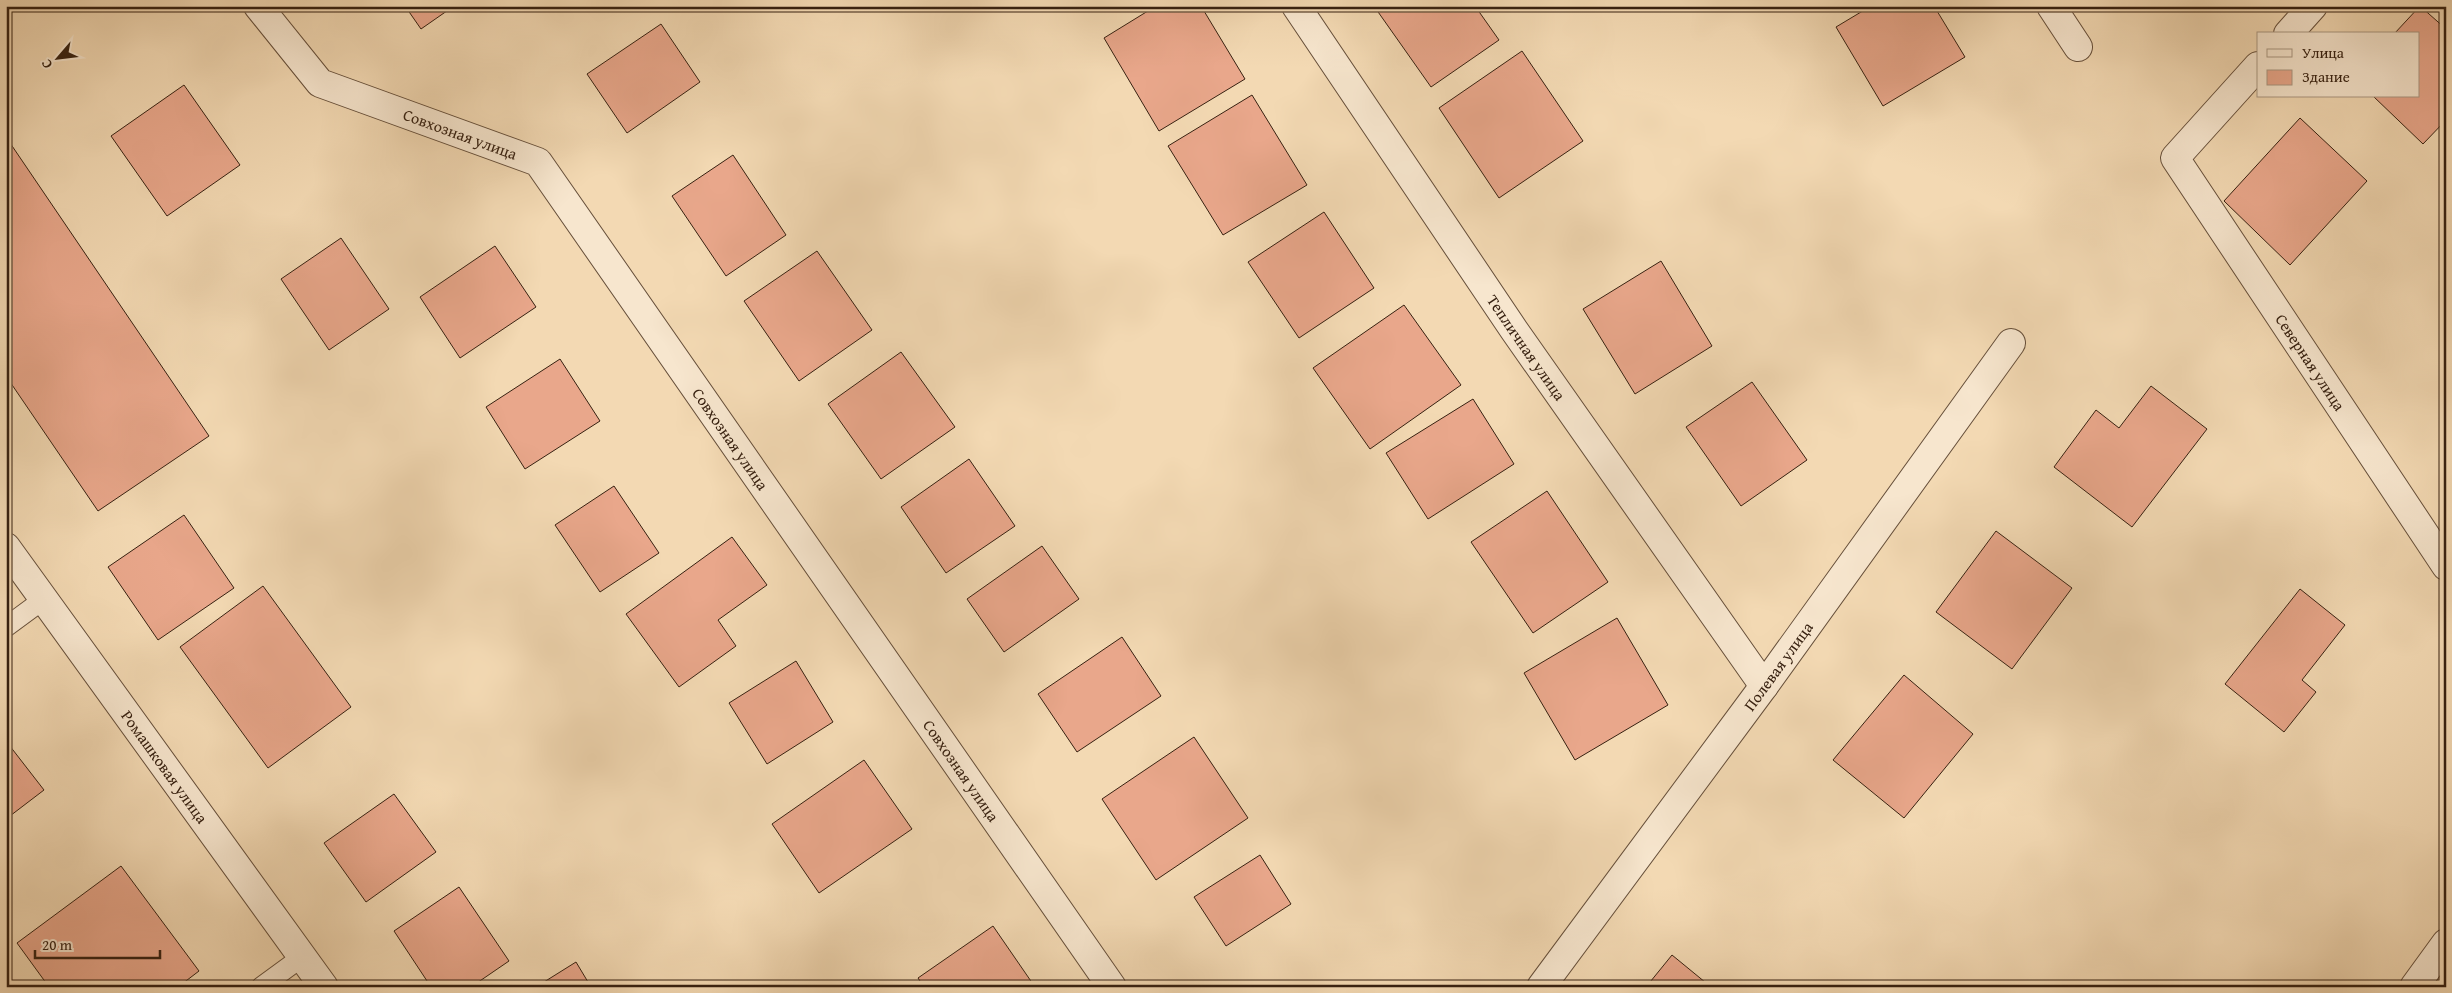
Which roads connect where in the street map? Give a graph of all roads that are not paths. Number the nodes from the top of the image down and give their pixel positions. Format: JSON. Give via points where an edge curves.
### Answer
{"nodes":[{"id":1,"x":258,"y":6,"type":"edge"},
{"id":2,"x":1296,"y":6,"type":"edge"},
{"id":3,"x":2050,"y":6,"type":"edge"},
{"id":4,"x":2313,"y":6,"type":"edge"},
{"id":5,"x":2290,"y":32,"type":"edge"},
{"id":6,"x":2078,"y":47,"type":"dead end"},
{"id":7,"x":2257,"y":67,"type":"edge"},
{"id":8,"x":2010,"y":343,"type":"dead end"},
{"id":9,"x":6,"y":547,"type":"edge"},
{"id":10,"x":2446,"y":566,"type":"edge"},
{"id":11,"x":44,"y":599,"type":"junction"},
{"id":12,"x":6,"y":627,"type":"edge"},
{"id":13,"x":1764,"y":686,"type":"junction"},
{"id":14,"x":2446,"y":943,"type":"edge"},
{"id":15,"x":302,"y":957,"type":"junction"},
{"id":16,"x":261,"y":987,"type":"edge"},
{"id":17,"x":324,"y":987,"type":"edge"},
{"id":18,"x":1112,"y":987,"type":"edge"},
{"id":19,"x":1541,"y":987,"type":"edge"},
{"id":20,"x":2414,"y":987,"type":"edge"}],
"edges":[{"from":1,"to":18,"type":"street","name":"Совхозная улица","via":[[320,83],[538,162]]},
{"from":2,"to":13,"type":"street","name":"Тепличная улица","via":[[1514,330]]},
{"from":3,"to":6,"type":"street"},
{"from":4,"to":5,"type":"street"},
{"from":7,"to":10,"type":"street","name":"Северная улица","via":[[2175,158]]},
{"from":8,"to":13,"type":"street","name":"Полевая улица"},
{"from":9,"to":11,"type":"street","name":"Ромашковая улица"},
{"from":11,"to":12,"type":"lane"},
{"from":11,"to":15,"type":"street","name":"Ромашковая улица"},
{"from":13,"to":19,"type":"street","name":"Полевая улица"},
{"from":14,"to":20,"type":"street"},
{"from":15,"to":16,"type":"lane"},
{"from":15,"to":17,"type":"street","name":"Ромашковая улица"}]}
